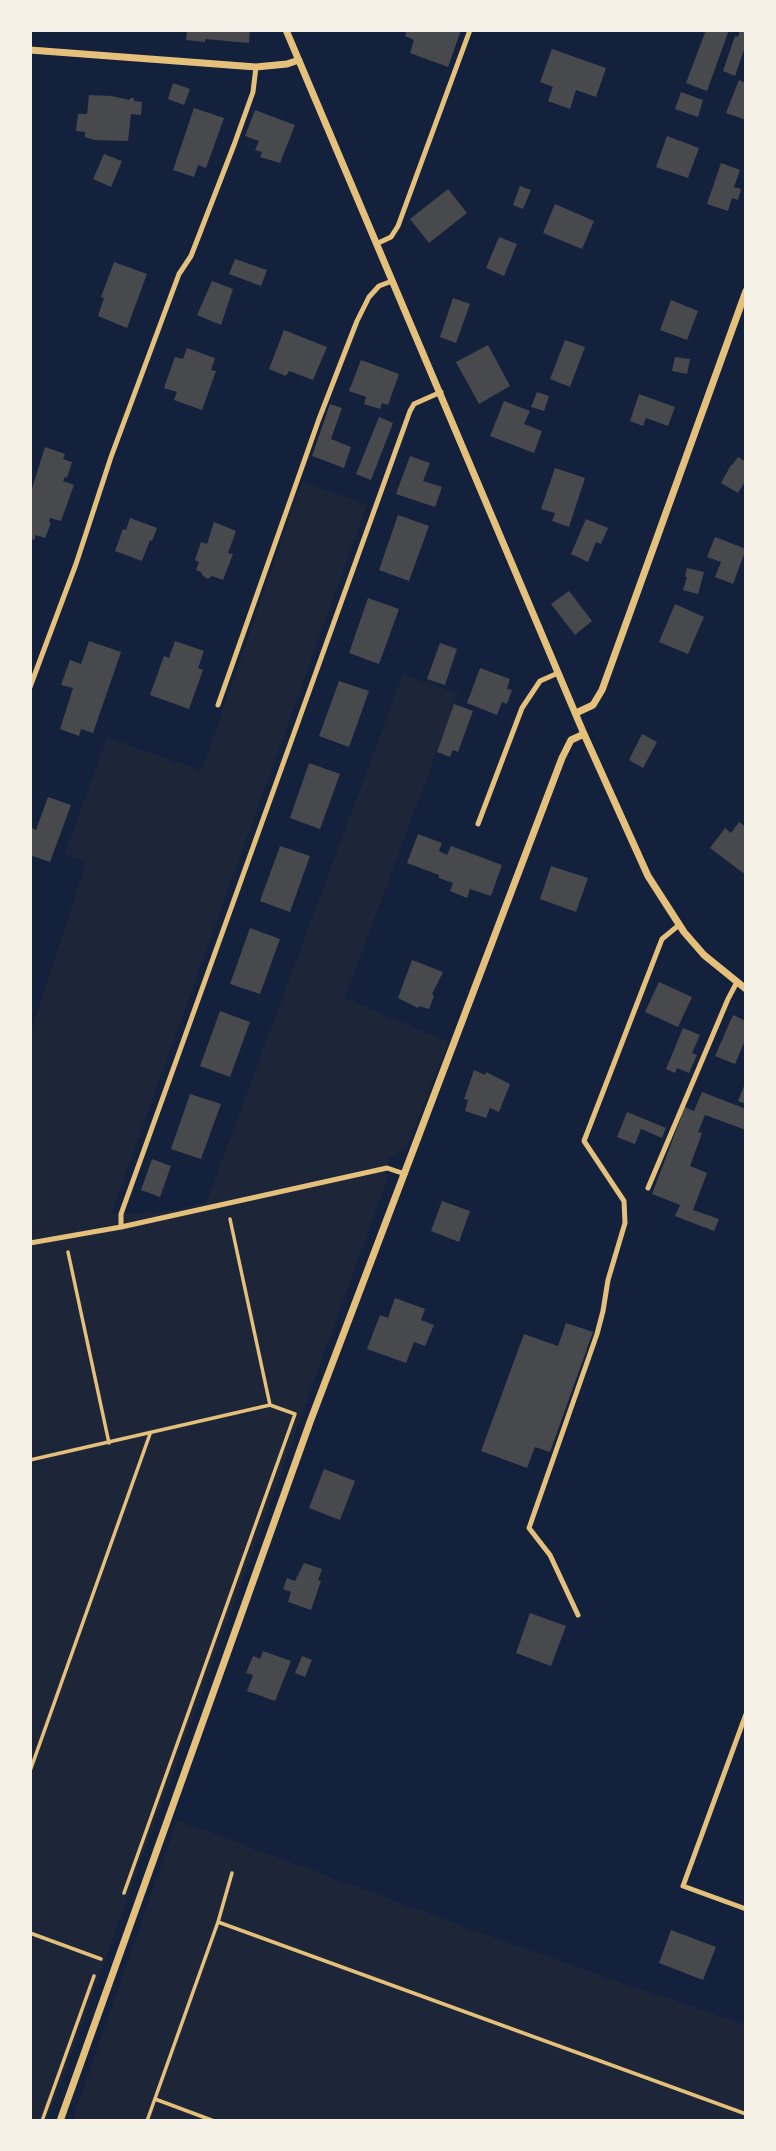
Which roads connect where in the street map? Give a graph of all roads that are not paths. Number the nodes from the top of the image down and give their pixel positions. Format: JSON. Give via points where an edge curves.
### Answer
{"nodes":[{"id":1,"x":286,"y":30,"type":"edge"},
{"id":2,"x":470,"y":30,"type":"edge"},
{"id":3,"x":30,"y":50,"type":"edge"},
{"id":4,"x":299,"y":60,"type":"junction"},
{"id":5,"x":256,"y":67,"type":"junction"},
{"id":6,"x":376,"y":244,"type":"junction"},
{"id":7,"x":392,"y":281,"type":"junction"},
{"id":8,"x":746,"y":291,"type":"edge"},
{"id":9,"x":441,"y":392,"type":"junction"},
{"id":10,"x":558,"y":673,"type":"junction"},
{"id":11,"x":30,"y":687,"type":"edge"},
{"id":12,"x":218,"y":705,"type":"dead end"},
{"id":13,"x":576,"y":713,"type":"junction"},
{"id":14,"x":584,"y":734,"type":"junction"},
{"id":15,"x":478,"y":824,"type":"dead end"},
{"id":16,"x":678,"y":925,"type":"junction"},
{"id":17,"x":737,"y":982,"type":"junction"},
{"id":18,"x":746,"y":989,"type":"edge"},
{"id":19,"x":404,"y":1174,"type":"junction"},
{"id":20,"x":648,"y":1188,"type":"dead end"},
{"id":21,"x":121,"y":1227,"type":"junction"},
{"id":22,"x":30,"y":1243,"type":"edge"},
{"id":23,"x":578,"y":1615,"type":"dead end"},
{"id":24,"x":746,"y":1714,"type":"edge"},
{"id":25,"x":746,"y":1909,"type":"edge"},
{"id":26,"x":60,"y":2121,"type":"edge"}],
"edges":[{"from":1,"to":4,"type":"street"},
{"from":2,"to":6,"type":"lane","via":[[398,226],[391,237]]},
{"from":3,"to":5,"type":"street"},
{"from":4,"to":5,"type":"street"},
{"from":4,"to":6,"type":"street"},
{"from":5,"to":11,"type":"lane","via":[[253,92],[239,131],[191,256],[179,274]]},
{"from":6,"to":7,"type":"street"},
{"from":7,"to":9,"type":"street"},
{"from":7,"to":12,"type":"lane","via":[[369,297],[357,321]]},
{"from":8,"to":13,"type":"street","via":[[602,690],[593,705]]},
{"from":9,"to":10,"type":"street"},
{"from":9,"to":21,"type":"lane","via":[[414,404],[410,411],[121,1214]]},
{"from":10,"to":13,"type":"street"},
{"from":10,"to":15,"type":"lane","via":[[540,681],[522,708]]},
{"from":13,"to":14,"type":"street"},
{"from":14,"to":16,"type":"street","via":[[648,876]]},
{"from":14,"to":19,"type":"street","via":[[571,740],[562,758]]},
{"from":16,"to":17,"type":"street","via":[[704,955]]},
{"from":16,"to":23,"type":"lane","via":[[662,939],[584,1141],[624,1201],[625,1223],[597,1334],[529,1528],[550,1555]]},
{"from":17,"to":18,"type":"street"},
{"from":17,"to":20,"type":"lane"},
{"from":19,"to":21,"type":"lane","via":[[387,1168]]},
{"from":19,"to":26,"type":"street","via":[[310,1422]]},
{"from":21,"to":22,"type":"lane"},
{"from":24,"to":25,"type":"lane","via":[[683,1886]]}]}
